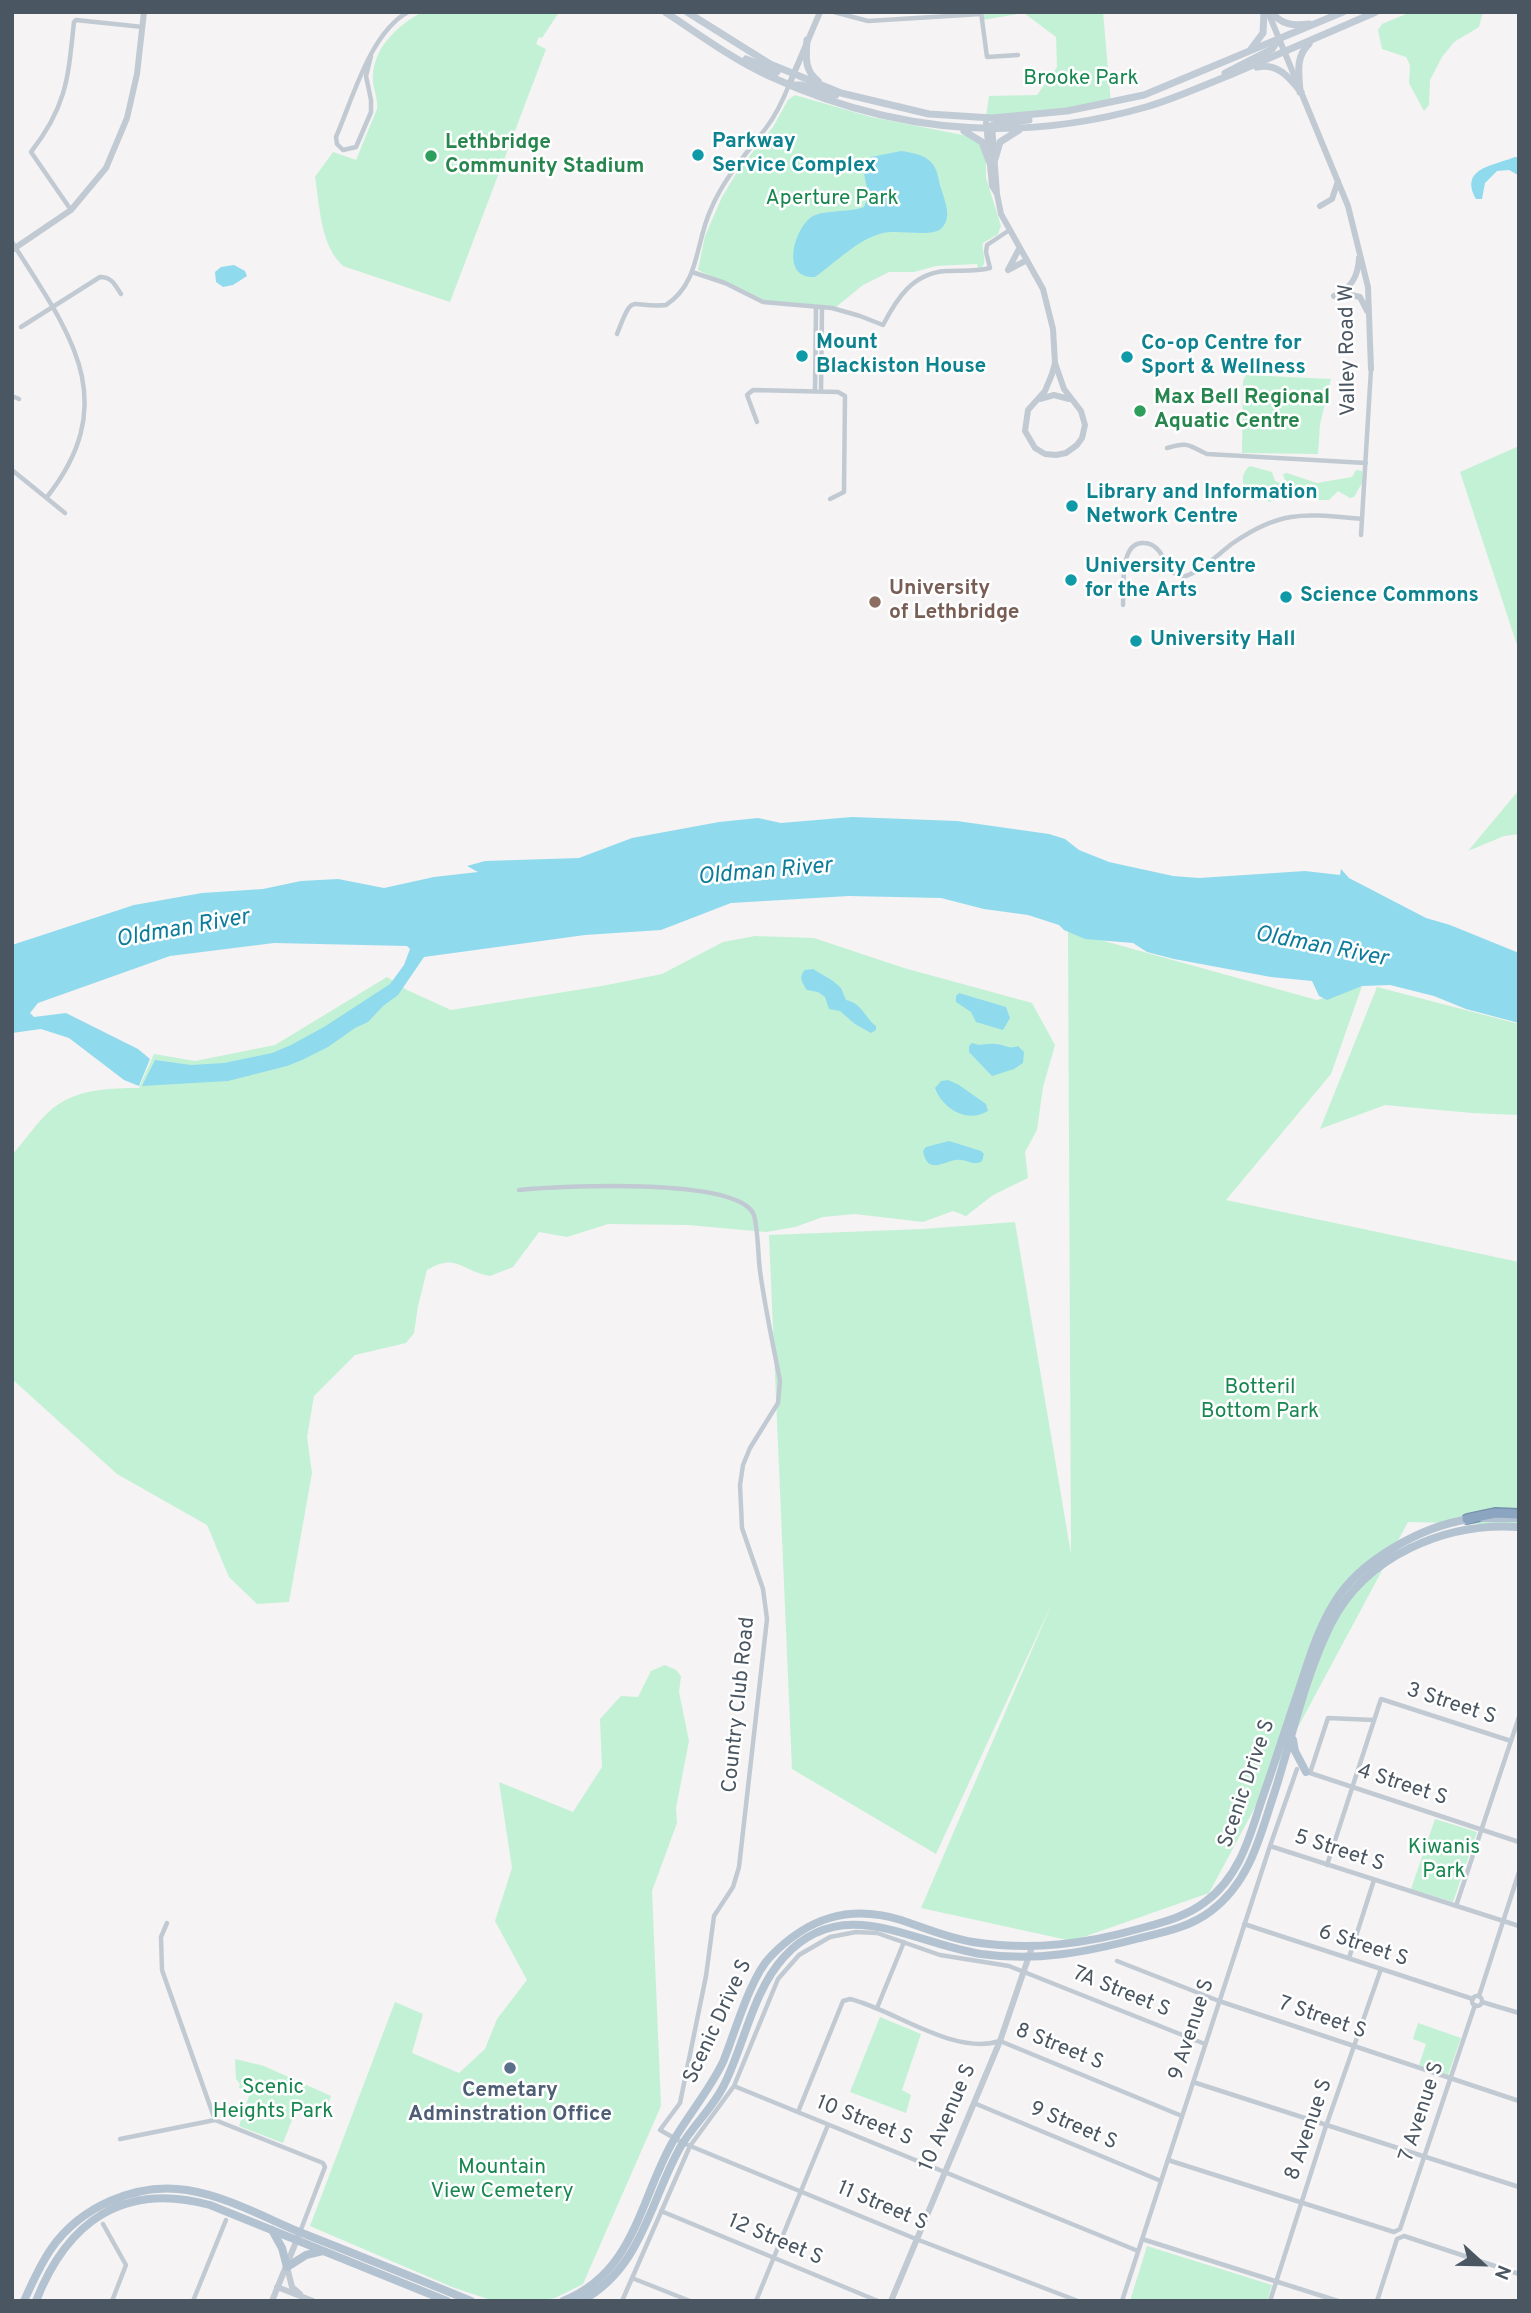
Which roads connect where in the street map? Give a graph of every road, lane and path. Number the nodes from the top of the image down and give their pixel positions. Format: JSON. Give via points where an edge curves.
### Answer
{"nodes":[{"id":1,"x":144,"y":12,"type":"edge"},
{"id":2,"x":408,"y":12,"type":"edge"},
{"id":3,"x":665,"y":12,"type":"edge"},
{"id":4,"x":687,"y":12,"type":"edge"},
{"id":5,"x":820,"y":12,"type":"edge"},
{"id":6,"x":834,"y":12,"type":"edge"},
{"id":7,"x":1268,"y":12,"type":"edge"},
{"id":8,"x":1343,"y":12,"type":"edge"},
{"id":9,"x":1376,"y":12,"type":"edge"},
{"id":10,"x":981,"y":13,"type":"edge"},
{"id":11,"x":1320,"y":22,"type":"junction"},
{"id":12,"x":143,"y":27,"type":"junction"},
{"id":13,"x":1317,"y":38,"type":"junction"},
{"id":14,"x":1279,"y":39,"type":"junction"},
{"id":15,"x":807,"y":40,"type":"junction"},
{"id":16,"x":1248,"y":52,"type":"junction"},
{"id":17,"x":1283,"y":52,"type":"junction"},
{"id":18,"x":1018,"y":55,"type":"dead end"},
{"id":19,"x":371,"y":56,"type":"junction"},
{"id":20,"x":735,"y":57,"type":"junction"},
{"id":21,"x":1242,"y":69,"type":"junction"},
{"id":22,"x":793,"y":75,"type":"junction"},
{"id":23,"x":1213,"y":82,"type":"junction"},
{"id":24,"x":789,"y":85,"type":"junction"},
{"id":25,"x":828,"y":88,"type":"junction"},
{"id":26,"x":1301,"y":92,"type":"junction"},
{"id":27,"x":868,"y":101,"type":"junction"},
{"id":28,"x":990,"y":124,"type":"junction"},
{"id":29,"x":957,"y":128,"type":"junction"},
{"id":30,"x":1024,"y":128,"type":"junction"},
{"id":31,"x":992,"y":160,"type":"junction"},
{"id":32,"x":1338,"y":180,"type":"junction"},
{"id":33,"x":1320,"y":206,"type":"dead end"},
{"id":34,"x":71,"y":209,"type":"junction"},
{"id":35,"x":1008,"y":231,"type":"junction"},
{"id":36,"x":14,"y":247,"type":"edge"},
{"id":37,"x":1019,"y":249,"type":"junction"},
{"id":38,"x":1359,"y":249,"type":"junction"},
{"id":39,"x":1027,"y":260,"type":"junction"},
{"id":40,"x":692,"y":272,"type":"junction"},
{"id":41,"x":121,"y":294,"type":"dead end"},
{"id":42,"x":1347,"y":294,"type":"dead end"},
{"id":43,"x":1334,"y":296,"type":"dead end"},
{"id":44,"x":819,"y":307,"type":"junction"},
{"id":45,"x":53,"y":309,"type":"junction"},
{"id":46,"x":1370,"y":317,"type":"junction"},
{"id":47,"x":21,"y":327,"type":"dead end"},
{"id":48,"x":617,"y":334,"type":"dead end"},
{"id":49,"x":1055,"y":363,"type":"junction"},
{"id":50,"x":1371,"y":369,"type":"joint"},
{"id":51,"x":818,"y":392,"type":"junction"},
{"id":52,"x":12,"y":396,"type":"edge"},
{"id":53,"x":19,"y":398,"type":"dead end"},
{"id":54,"x":1073,"y":402,"type":"junction"},
{"id":55,"x":1032,"y":405,"type":"junction"},
{"id":56,"x":757,"y":422,"type":"dead end"},
{"id":57,"x":1167,"y":448,"type":"dead end"},
{"id":58,"x":1366,"y":463,"type":"junction"},
{"id":59,"x":12,"y":470,"type":"edge"},
{"id":60,"x":47,"y":496,"type":"junction"},
{"id":61,"x":830,"y":499,"type":"dead end"},
{"id":62,"x":65,"y":513,"type":"dead end"},
{"id":63,"x":1362,"y":519,"type":"junction"},
{"id":64,"x":1361,"y":535,"type":"dead end"},
{"id":65,"x":1123,"y":605,"type":"dead end"},
{"id":66,"x":519,"y":1190,"type":"dead end"},
{"id":67,"x":1519,"y":1516,"type":"edge"},
{"id":68,"x":1467,"y":1519,"type":"joint"},
{"id":69,"x":1519,"y":1527,"type":"edge"},
{"id":70,"x":1519,"y":1717,"type":"edge"},
{"id":71,"x":1374,"y":1720,"type":"junction"},
{"id":72,"x":1292,"y":1737,"type":"junction"},
{"id":73,"x":1511,"y":1741,"type":"junction"},
{"id":74,"x":1279,"y":1764,"type":"junction"},
{"id":75,"x":1304,"y":1771,"type":"junction"},
{"id":76,"x":1352,"y":1787,"type":"junction"},
{"id":77,"x":1482,"y":1829,"type":"junction"},
{"id":78,"x":1519,"y":1842,"type":"edge"},
{"id":79,"x":1270,"y":1846,"type":"junction"},
{"id":80,"x":1327,"y":1865,"type":"junction"},
{"id":81,"x":1519,"y":1871,"type":"edge"},
{"id":82,"x":1374,"y":1880,"type":"junction"},
{"id":83,"x":1456,"y":1906,"type":"junction"},
{"id":84,"x":1501,"y":1920,"type":"junction"},
{"id":85,"x":167,"y":1923,"type":"dead end"},
{"id":86,"x":1244,"y":1924,"type":"junction"},
{"id":87,"x":1519,"y":1926,"type":"edge"},
{"id":88,"x":904,"y":1942,"type":"junction"},
{"id":89,"x":1032,"y":1947,"type":"junction"},
{"id":90,"x":1029,"y":1958,"type":"junction"},
{"id":91,"x":1349,"y":1958,"type":"junction"},
{"id":92,"x":1117,"y":1961,"type":"dead end"},
{"id":93,"x":1381,"y":1969,"type":"junction"},
{"id":94,"x":1025,"y":1972,"type":"junction"},
{"id":95,"x":1479,"y":1996,"type":"junction"},
{"id":96,"x":1473,"y":1999,"type":"junction"},
{"id":97,"x":1219,"y":2001,"type":"junction"},
{"id":98,"x":1482,"y":2003,"type":"junction"},
{"id":99,"x":1475,"y":2005,"type":"junction"},
{"id":100,"x":877,"y":2008,"type":"junction"},
{"id":101,"x":1519,"y":2013,"type":"edge"},
{"id":102,"x":1000,"y":2041,"type":"junction"},
{"id":103,"x":1205,"y":2044,"type":"junction"},
{"id":104,"x":1355,"y":2047,"type":"junction"},
{"id":105,"x":1451,"y":2079,"type":"junction"},
{"id":106,"x":1193,"y":2082,"type":"junction"},
{"id":107,"x":734,"y":2086,"type":"junction"},
{"id":108,"x":1519,"y":2101,"type":"edge"},
{"id":109,"x":974,"y":2102,"type":"junction"},
{"id":110,"x":798,"y":2112,"type":"junction"},
{"id":111,"x":1182,"y":2116,"type":"junction"},
{"id":112,"x":215,"y":2120,"type":"junction"},
{"id":113,"x":828,"y":2125,"type":"junction"},
{"id":114,"x":1326,"y":2126,"type":"junction"},
{"id":115,"x":120,"y":2139,"type":"dead end"},
{"id":116,"x":683,"y":2142,"type":"junction"},
{"id":117,"x":1426,"y":2158,"type":"junction"},
{"id":118,"x":1168,"y":2160,"type":"junction"},
{"id":119,"x":945,"y":2172,"type":"junction"},
{"id":120,"x":1161,"y":2181,"type":"junction"},
{"id":121,"x":1519,"y":2187,"type":"edge"},
{"id":122,"x":800,"y":2190,"type":"junction"},
{"id":123,"x":1302,"y":2203,"type":"junction"},
{"id":124,"x":661,"y":2211,"type":"junction"},
{"id":125,"x":226,"y":2220,"type":"dead end"},
{"id":126,"x":103,"y":2224,"type":"dead end"},
{"id":127,"x":270,"y":2228,"type":"junction"},
{"id":128,"x":299,"y":2235,"type":"junction"},
{"id":129,"x":916,"y":2239,"type":"junction"},
{"id":130,"x":1142,"y":2239,"type":"junction"},
{"id":131,"x":326,"y":2251,"type":"junction"},
{"id":132,"x":1138,"y":2251,"type":"junction"},
{"id":133,"x":773,"y":2257,"type":"junction"},
{"id":134,"x":287,"y":2267,"type":"junction"},
{"id":135,"x":1519,"y":2274,"type":"edge"},
{"id":136,"x":632,"y":2278,"type":"junction"},
{"id":137,"x":1276,"y":2281,"type":"junction"},
{"id":138,"x":277,"y":2287,"type":"junction"},
{"id":139,"x":304,"y":2297,"type":"junction"},
{"id":140,"x":24,"y":2301,"type":"edge"},
{"id":141,"x":36,"y":2301,"type":"edge"},
{"id":142,"x":111,"y":2301,"type":"edge"},
{"id":143,"x":193,"y":2301,"type":"edge"},
{"id":144,"x":272,"y":2301,"type":"edge"},
{"id":145,"x":313,"y":2301,"type":"edge"},
{"id":146,"x":447,"y":2301,"type":"edge"},
{"id":147,"x":471,"y":2301,"type":"edge"},
{"id":148,"x":563,"y":2301,"type":"edge"},
{"id":149,"x":581,"y":2301,"type":"edge"},
{"id":150,"x":622,"y":2301,"type":"edge"},
{"id":151,"x":690,"y":2301,"type":"edge"},
{"id":152,"x":755,"y":2301,"type":"edge"},
{"id":153,"x":878,"y":2301,"type":"edge"},
{"id":154,"x":891,"y":2301,"type":"edge"},
{"id":155,"x":1078,"y":2301,"type":"edge"},
{"id":156,"x":1122,"y":2301,"type":"edge"},
{"id":157,"x":1270,"y":2301,"type":"edge"},
{"id":158,"x":1338,"y":2301,"type":"edge"},
{"id":159,"x":1377,"y":2301,"type":"edge"}],
"edges":[{"from":1,"to":12,"type":"street"},
{"from":2,"to":19,"type":"street","via":[[382,34]]},
{"from":3,"to":20,"type":"main road"},
{"from":4,"to":22,"type":"main road"},
{"from":5,"to":15,"type":"street"},
{"from":6,"to":10,"type":"street","via":[[868,21]]},
{"from":7,"to":11,"type":"main road","via":[[1291,26]]},
{"from":7,"to":14,"type":"street","name":"Valley Road W"},
{"from":7,"to":16,"type":"main road","via":[[1262,36]]},
{"from":8,"to":11,"type":"main road"},
{"from":9,"to":13,"type":"main road"},
{"from":10,"to":18,"type":"street","via":[[987,57]]},
{"from":11,"to":14,"type":"main road"},
{"from":12,"to":34,"type":"street","via":[[127,118],[106,169]]},
{"from":12,"to":34,"type":"street","via":[[74,23],[63,100],[31,152]]},
{"from":13,"to":17,"type":"main road"},
{"from":13,"to":26,"type":"main road","via":[[1300,57]]},
{"from":14,"to":16,"type":"main road"},
{"from":14,"to":17,"type":"street","name":"Valley Road W"},
{"from":14,"to":23,"type":"main road","via":[[1272,49]]},
{"from":15,"to":22,"type":"street"},
{"from":15,"to":25,"type":"main road","via":[[808,71]]},
{"from":16,"to":28,"type":"main road","via":[[1144,95]]},
{"from":17,"to":21,"type":"main road"},
{"from":17,"to":26,"type":"street","name":"Valley Road W"},
{"from":19,"to":19,"type":"street","via":[[366,76],[370,115],[356,147],[344,150],[336,137]]},
{"from":20,"to":22,"type":"main road"},
{"from":20,"to":24,"type":"main road"},
{"from":21,"to":23,"type":"main road"},
{"from":21,"to":26,"type":"main road","via":[[1276,68]]},
{"from":22,"to":24,"type":"street"},
{"from":22,"to":25,"type":"main road"},
{"from":23,"to":30,"type":"main road","via":[[1123,113]]},
{"from":24,"to":27,"type":"main road"},
{"from":24,"to":29,"type":"main road","via":[[862,110]]},
{"from":24,"to":40,"type":"street","via":[[767,127],[717,196]]},
{"from":25,"to":27,"type":"main road"},
{"from":26,"to":32,"type":"street","name":"Valley Road W"},
{"from":27,"to":28,"type":"main road"},
{"from":28,"to":29,"type":"main road"},
{"from":28,"to":30,"type":"main road"},
{"from":28,"to":31,"type":"street"},
{"from":29,"to":31,"type":"main road","via":[[982,142]]},
{"from":30,"to":31,"type":"main road","via":[[1000,142]]},
{"from":31,"to":35,"type":"street"},
{"from":32,"to":33,"type":"street","via":[[1332,199]]},
{"from":32,"to":38,"type":"street","name":"Valley Road W"},
{"from":34,"to":36,"type":"street"},
{"from":35,"to":37,"type":"street"},
{"from":35,"to":44,"type":"street","via":[[987,245],[990,268],[923,276],[899,298],[883,325]]},
{"from":36,"to":45,"type":"street"},
{"from":37,"to":39,"type":"street"},
{"from":37,"to":39,"type":"street","via":[[1008,270]]},
{"from":38,"to":43,"type":"street","via":[[1354,280]]},
{"from":38,"to":46,"type":"street","name":"Valley Road W"},
{"from":39,"to":49,"type":"street","via":[[1048,301]]},
{"from":40,"to":44,"type":"street","via":[[725,282],[763,302]]},
{"from":40,"to":48,"type":"street","via":[[686,287],[666,305],[629,306]]},
{"from":41,"to":45,"type":"street","via":[[112,280],[100,277]]},
{"from":42,"to":46,"type":"street","via":[[1360,297]]},
{"from":44,"to":51,"type":"street"},
{"from":45,"to":47,"type":"street"},
{"from":45,"to":60,"type":"street","via":[[75,351],[86,394],[77,449]]},
{"from":46,"to":50,"type":"street","name":"Valley Road W"},
{"from":49,"to":54,"type":"street"},
{"from":49,"to":55,"type":"street","via":[[1050,383]]},
{"from":50,"to":58,"type":"street","name":"Valley Road W"},
{"from":51,"to":56,"type":"street","via":[[753,390],[747,399]]},
{"from":51,"to":61,"type":"street","via":[[838,392],[846,400],[844,492]]},
{"from":52,"to":53,"type":"street"},
{"from":54,"to":55,"type":"street","via":[[1054,395]]},
{"from":54,"to":55,"type":"street","via":[[1084,419],[1083,433],[1071,450],[1056,455],[1040,452],[1027,438],[1024,424]]},
{"from":57,"to":58,"type":"street","via":[[1195,446],[1207,454]]},
{"from":58,"to":63,"type":"street","name":"Valley Road W"},
{"from":59,"to":60,"type":"street"},
{"from":60,"to":62,"type":"street"},
{"from":63,"to":64,"type":"street","name":"Valley Road W"},
{"from":63,"to":65,"type":"street","via":[[1282,517],[1253,530],[1183,577],[1169,571],[1153,545],[1134,545],[1127,554]]},
{"from":66,"to":116,"type":"street","name":"Country Club Road","via":[[586,1185],[682,1189],[737,1201],[749,1207],[756,1220],[780,1396],[746,1456],[739,1503],[743,1535],[764,1596],[765,1644],[739,1867],[714,1916],[680,2103],[660,2130]]},
{"from":67,"to":68,"type":"highway","via":[[1495,1513]]},
{"from":68,"to":74,"type":"main road","name":"Scenic Drive S","via":[[1391,1549],[1366,1567],[1335,1600],[1312,1649]]},
{"from":69,"to":72,"type":"main road","name":"Scenic Drive S","via":[[1471,1528],[1416,1544],[1355,1589],[1320,1651]]},
{"from":70,"to":73,"type":"street"},
{"from":71,"to":73,"type":"street","name":"3 Street S","via":[[1381,1699]]},
{"from":71,"to":75,"type":"street","name":"9 Avenue S","via":[[1328,1718]]},
{"from":71,"to":76,"type":"street"},
{"from":72,"to":74,"type":"main road","name":"Scenic Drive S"},
{"from":72,"to":75,"type":"main road"},
{"from":73,"to":77,"type":"street"},
{"from":74,"to":75,"type":"street","name":"4 Street S"},
{"from":74,"to":89,"type":"main road","name":"Scenic Drive S","via":[[1243,1854],[1222,1887],[1205,1902],[1163,1922],[1110,1937]]},
{"from":74,"to":90,"type":"main road","name":"Scenic Drive S","via":[[1246,1872],[1210,1912],[1174,1930],[1097,1950]]},
{"from":75,"to":76,"type":"street","name":"4 Street S"},
{"from":75,"to":79,"type":"street","name":"9 Avenue S"},
{"from":76,"to":77,"type":"street","name":"4 Street S"},
{"from":76,"to":80,"type":"street"},
{"from":77,"to":78,"type":"street","name":"4 Street S"},
{"from":77,"to":83,"type":"street"},
{"from":79,"to":80,"type":"street","name":"5 Street S"},
{"from":79,"to":86,"type":"street","name":"9 Avenue S"},
{"from":80,"to":82,"type":"street","name":"5 Street S"},
{"from":81,"to":84,"type":"street"},
{"from":82,"to":83,"type":"street","name":"5 Street S"},
{"from":82,"to":91,"type":"street"},
{"from":83,"to":84,"type":"street","name":"5 Street S"},
{"from":84,"to":87,"type":"street","name":"5 Street S"},
{"from":84,"to":95,"type":"street"},
{"from":85,"to":112,"type":"street","via":[[162,1970]]},
{"from":86,"to":91,"type":"street","name":"6 Street S"},
{"from":86,"to":97,"type":"street","name":"9 Avenue S"},
{"from":88,"to":94,"type":"street","name":"Scenic Drive S","via":[[940,1955],[1009,1965]]},
{"from":88,"to":100,"type":"street"},
{"from":88,"to":107,"type":"street","name":"Scenic Drive S","via":[[856,1932],[830,1937],[799,1955],[778,1979]]},
{"from":89,"to":90,"type":"street","name":"10 Avenue S"},
{"from":89,"to":116,"type":"main road","name":"Scenic Drive S","via":[[969,1941],[862,1913],[834,1916],[805,1927],[767,1960]]},
{"from":90,"to":94,"type":"street","name":"10 Avenue S"},
{"from":90,"to":116,"type":"main road","name":"Scenic Drive S","via":[[962,1950],[876,1925],[835,1927],[809,1938],[785,1957],[766,1981],[725,2083]]},
{"from":91,"to":93,"type":"street","name":"6 Street S"},
{"from":92,"to":97,"type":"street","name":"7 Street S"},
{"from":93,"to":96,"type":"street","name":"6 Street S"},
{"from":93,"to":104,"type":"street","name":"8 Avenue S"},
{"from":94,"to":102,"type":"street","name":"10 Avenue S"},
{"from":94,"to":103,"type":"street","name":"7A Street S"},
{"from":95,"to":96,"type":"street"},
{"from":95,"to":98,"type":"street"},
{"from":96,"to":99,"type":"street"},
{"from":97,"to":103,"type":"street","name":"9 Avenue S"},
{"from":97,"to":104,"type":"street","name":"7 Street S"},
{"from":98,"to":99,"type":"street"},
{"from":98,"to":101,"type":"street"},
{"from":99,"to":105,"type":"street","name":"7 Avenue S"},
{"from":100,"to":102,"type":"street","name":"8 Street S","via":[[957,2042]]},
{"from":100,"to":110,"type":"street","name":"8 Street S","via":[[853,1999],[844,2001]]},
{"from":102,"to":109,"type":"street","name":"10 Avenue S"},
{"from":102,"to":111,"type":"street","name":"8 Street S"},
{"from":103,"to":106,"type":"street","name":"9 Avenue S"},
{"from":104,"to":105,"type":"street","name":"7 Street S"},
{"from":104,"to":114,"type":"street","name":"8 Avenue S"},
{"from":105,"to":108,"type":"street","name":"7 Street S"},
{"from":105,"to":117,"type":"street","name":"7 Avenue S"},
{"from":106,"to":111,"type":"street","name":"9 Avenue S"},
{"from":106,"to":114,"type":"street"},
{"from":107,"to":110,"type":"street","name":"10 Street S"},
{"from":107,"to":116,"type":"street","name":"Scenic Drive S"},
{"from":109,"to":119,"type":"street","name":"10 Avenue S"},
{"from":109,"to":120,"type":"street","name":"9 Street S"},
{"from":110,"to":113,"type":"street","name":"10 Street S"},
{"from":111,"to":118,"type":"street","name":"9 Avenue S"},
{"from":112,"to":115,"type":"street"},
{"from":112,"to":128,"type":"street","via":[[325,2164]]},
{"from":113,"to":119,"type":"street","name":"10 Street S"},
{"from":113,"to":122,"type":"street"},
{"from":114,"to":117,"type":"street"},
{"from":114,"to":123,"type":"street","name":"8 Avenue S"},
{"from":116,"to":122,"type":"street","name":"11 Street S"},
{"from":116,"to":124,"type":"street","name":"Scenic Drive S"},
{"from":116,"to":148,"type":"main road","name":"Scenic Drive S","via":[[610,2270],[585,2291]]},
{"from":116,"to":149,"type":"main road","name":"Scenic Drive S","via":[[630,2257],[604,2286]]},
{"from":117,"to":121,"type":"street"},
{"from":117,"to":123,"type":"street","name":"7 Avenue S","via":[[1400,2229],[1394,2232]]},
{"from":118,"to":120,"type":"street","name":"9 Avenue S"},
{"from":118,"to":123,"type":"street"},
{"from":119,"to":129,"type":"street","name":"10 Avenue S"},
{"from":119,"to":132,"type":"street","name":"10 Street S"},
{"from":120,"to":130,"type":"street","name":"9 Avenue S"},
{"from":122,"to":129,"type":"street","name":"11 Street S"},
{"from":122,"to":133,"type":"street"},
{"from":123,"to":137,"type":"street","name":"8 Avenue S"},
{"from":124,"to":133,"type":"street","name":"12 Street S"},
{"from":124,"to":136,"type":"street","name":"Scenic Drive S"},
{"from":125,"to":143,"type":"street"},
{"from":126,"to":142,"type":"street","via":[[126,2265]]},
{"from":127,"to":128,"type":"main road"},
{"from":127,"to":134,"type":"main road"},
{"from":127,"to":141,"type":"main road","via":[[195,2200],[161,2197],[119,2206],[68,2241]]},
{"from":128,"to":131,"type":"main road"},
{"from":128,"to":134,"type":"street"},
{"from":128,"to":140,"type":"main road","via":[[220,2199],[188,2190],[137,2192],[89,2212],[72,2225],[44,2260]]},
{"from":128,"to":147,"type":"main road"},
{"from":129,"to":154,"type":"street","name":"10 Avenue S"},
{"from":129,"to":155,"type":"street","name":"11 Street S"},
{"from":130,"to":132,"type":"street","name":"9 Avenue S"},
{"from":130,"to":137,"type":"street"},
{"from":131,"to":134,"type":"main road","via":[[314,2251]]},
{"from":131,"to":146,"type":"main road"},
{"from":132,"to":156,"type":"street","name":"9 Avenue S"},
{"from":133,"to":152,"type":"street"},
{"from":133,"to":153,"type":"street","name":"12 Street S"},
{"from":134,"to":138,"type":"street"},
{"from":134,"to":139,"type":"street","via":[[292,2287]]},
{"from":135,"to":159,"type":"street","via":[[1404,2236],[1397,2239]]},
{"from":136,"to":150,"type":"street","name":"Scenic Drive S"},
{"from":136,"to":151,"type":"street"},
{"from":137,"to":157,"type":"street","name":"8 Avenue S"},
{"from":137,"to":158,"type":"street"},
{"from":138,"to":139,"type":"street"},
{"from":138,"to":144,"type":"street"},
{"from":139,"to":145,"type":"street"}]}
